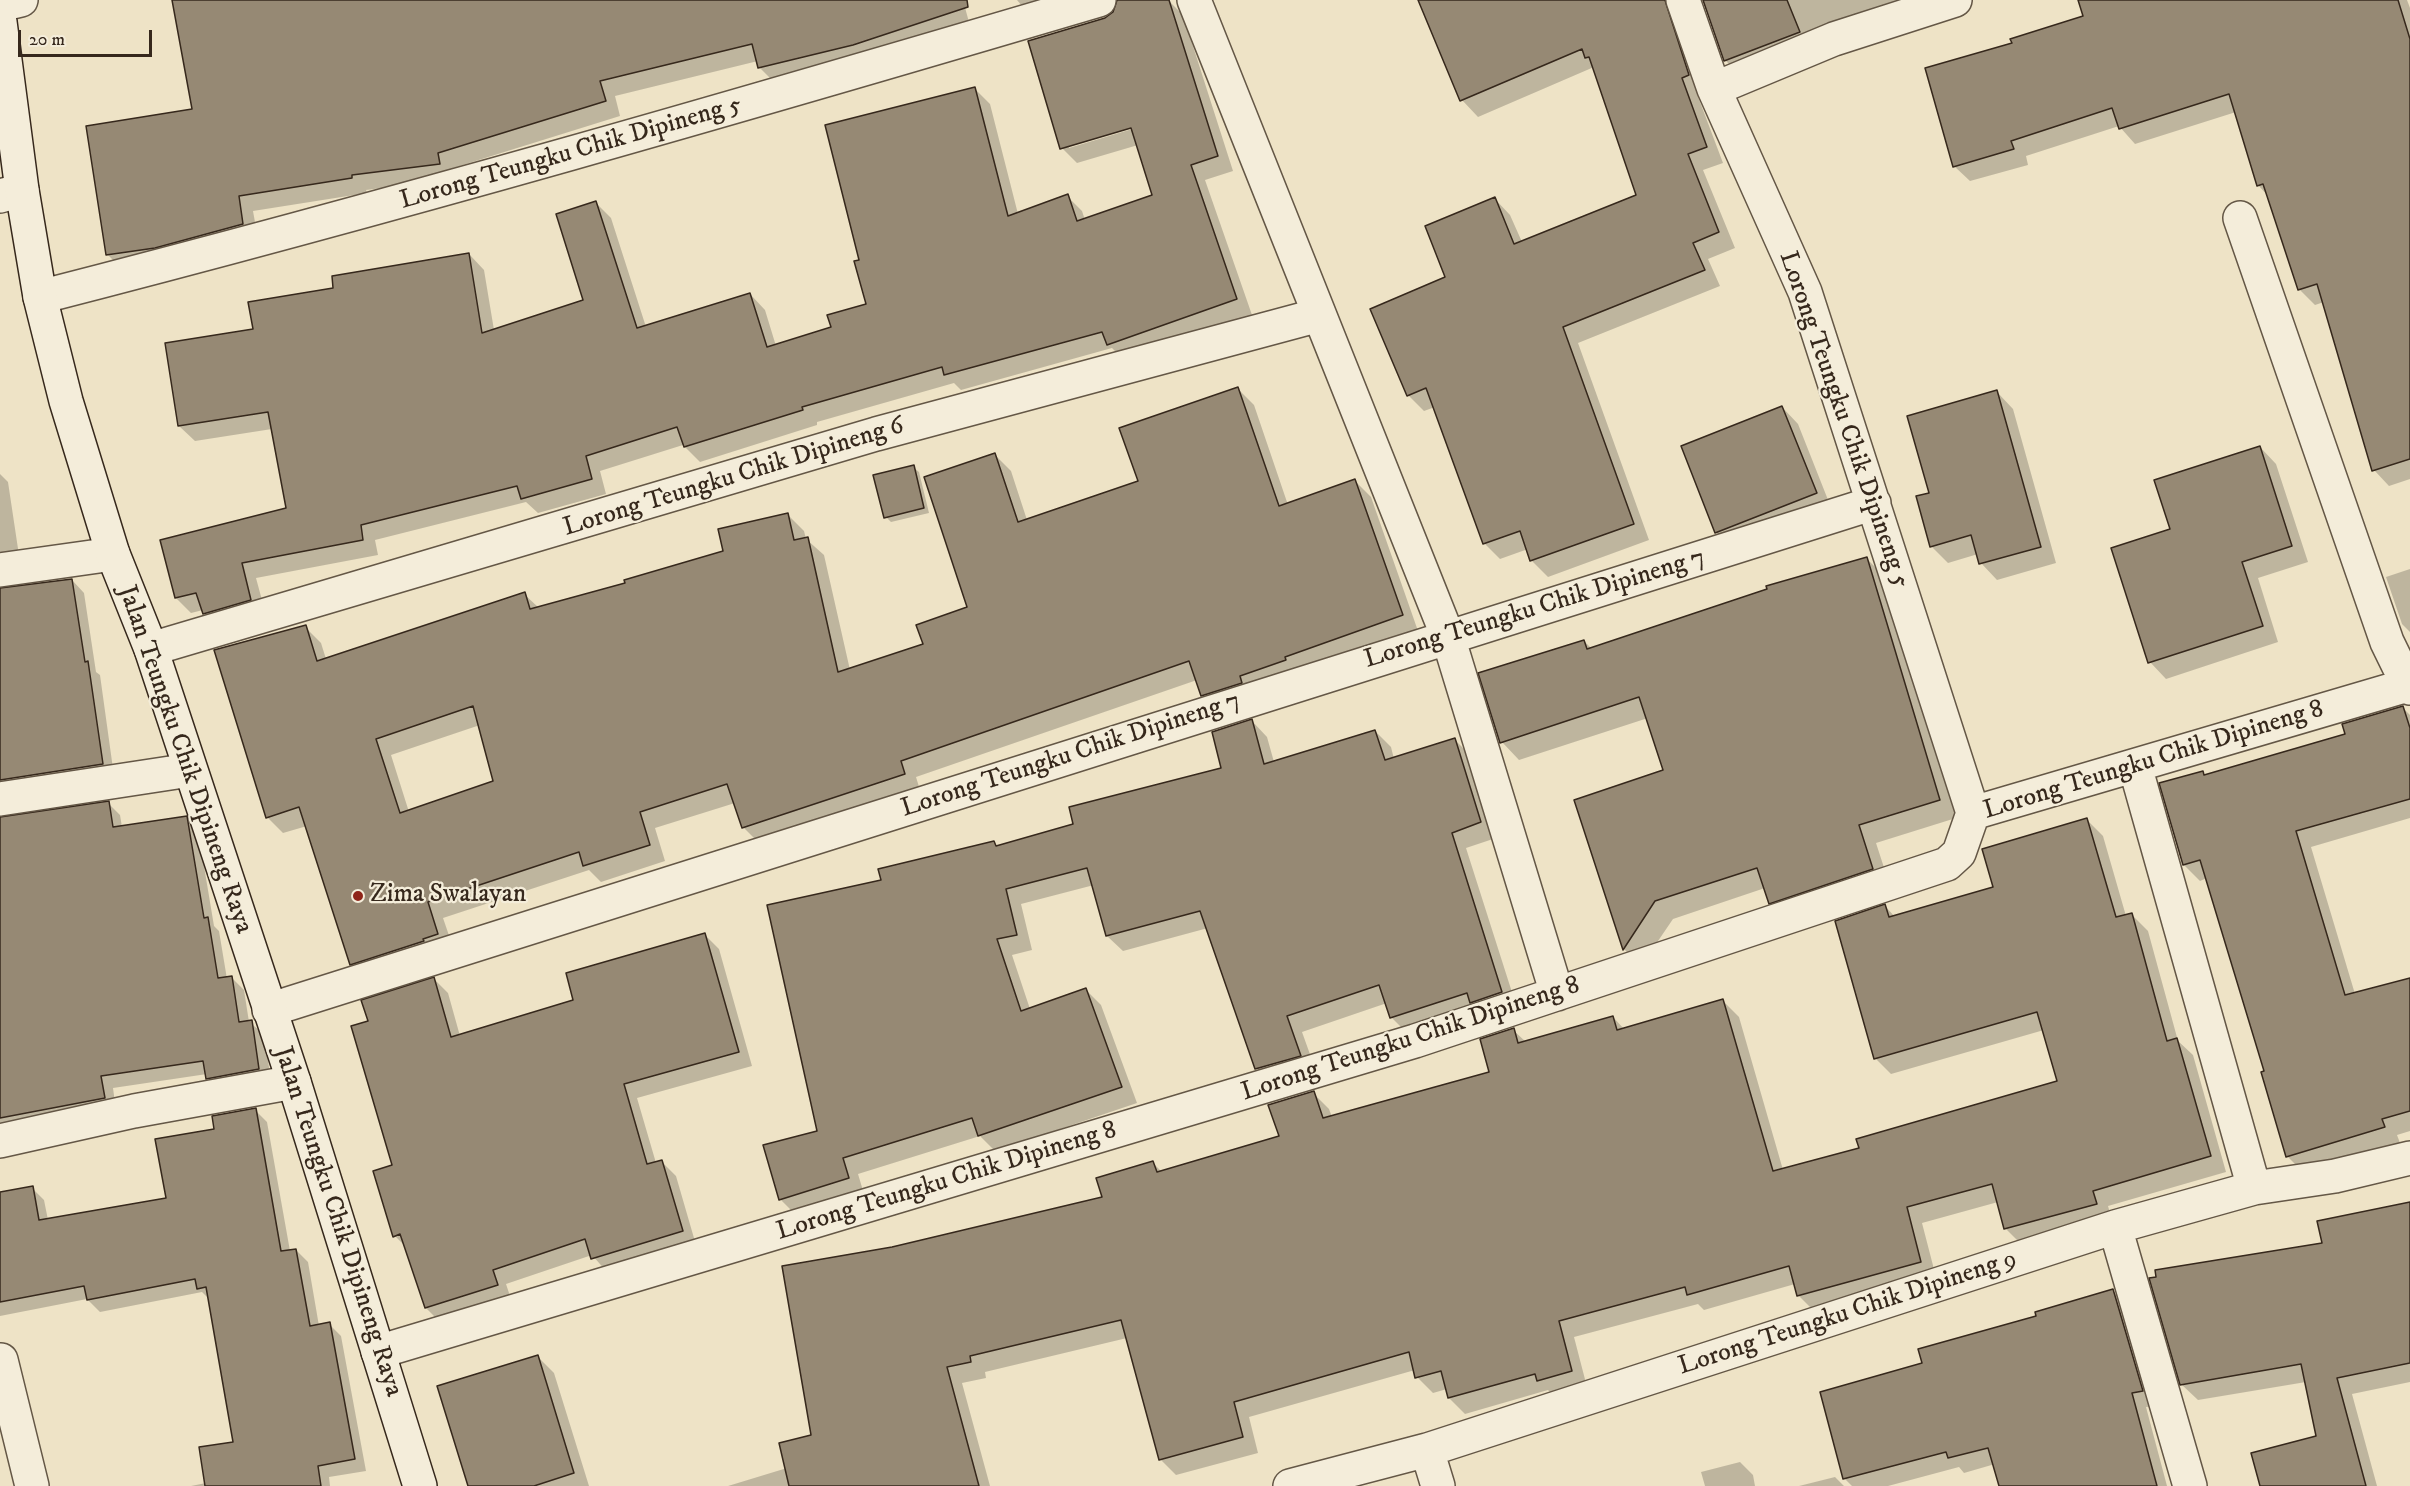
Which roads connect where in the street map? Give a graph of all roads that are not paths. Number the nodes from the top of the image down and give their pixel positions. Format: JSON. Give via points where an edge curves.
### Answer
{"nodes":[{"id":1,"x":21,"y":0,"type":"edge"},
{"id":2,"x":1099,"y":0,"type":"edge"},
{"id":3,"x":1194,"y":0,"type":"edge"},
{"id":4,"x":1683,"y":0,"type":"edge"},
{"id":5,"x":1954,"y":0,"type":"edge"},
{"id":6,"x":0,"y":5,"type":"edge"},
{"id":7,"x":0,"y":22,"type":"edge"},
{"id":8,"x":1714,"y":89,"type":"junction"},
{"id":9,"x":11,"y":193,"type":"edge"},
{"id":10,"x":2240,"y":218,"type":"dead end"},
{"id":11,"x":40,"y":297,"type":"junction"},
{"id":12,"x":1319,"y":315,"type":"junction"},
{"id":13,"x":1874,"y":503,"type":"junction"},
{"id":14,"x":113,"y":554,"type":"junction"},
{"id":15,"x":0,"y":570,"type":"edge"},
{"id":16,"x":1449,"y":637,"type":"junction"},
{"id":17,"x":151,"y":649,"type":"junction"},
{"id":18,"x":2409,"y":687,"type":"edge"},
{"id":19,"x":2135,"y":766,"type":"junction"},
{"id":20,"x":190,"y":770,"type":"junction"},
{"id":21,"x":0,"y":799,"type":"edge"},
{"id":22,"x":1973,"y":813,"type":"junction"},
{"id":23,"x":1557,"y":994,"type":"junction"},
{"id":24,"x":269,"y":1010,"type":"junction"},
{"id":25,"x":294,"y":1082,"type":"junction"},
{"id":26,"x":0,"y":1141,"type":"edge"},
{"id":27,"x":2410,"y":1158,"type":"edge"},
{"id":28,"x":2254,"y":1188,"type":"junction"},
{"id":29,"x":2115,"y":1227,"type":"junction"},
{"id":30,"x":378,"y":1352,"type":"junction"},
{"id":31,"x":1,"y":1360,"type":"edge"},
{"id":32,"x":1427,"y":1450,"type":"junction"},
{"id":33,"x":32,"y":1486,"type":"edge"},
{"id":34,"x":420,"y":1486,"type":"edge"},
{"id":35,"x":1290,"y":1486,"type":"edge"},
{"id":36,"x":1438,"y":1486,"type":"edge"},
{"id":37,"x":2190,"y":1486,"type":"edge"}],
"edges":[{"from":1,"to":6,"type":"street"},
{"from":2,"to":11,"type":"street","name":"Lorong Teungku Chik Dipineng 5","via":[[376,210]]},
{"from":3,"to":12,"type":"street"},
{"from":4,"to":8,"type":"street","name":"Lorong Teungku Chik Dipineng 5"},
{"from":5,"to":8,"type":"street","via":[[1834,39]]},
{"from":7,"to":9,"type":"street","name":"Jalan Teungku Chik Dipineng Raya"},
{"from":8,"to":13,"type":"street","name":"Lorong Teungku Chik Dipineng 5","via":[[1804,292]]},
{"from":9,"to":11,"type":"street","name":"Jalan Teungku Chik Dipineng Raya"},
{"from":10,"to":18,"type":"street","via":[[2387,642]]},
{"from":11,"to":14,"type":"street","name":"Jalan Teungku Chik Dipineng Raya","via":[[66,400]]},
{"from":12,"to":16,"type":"street"},
{"from":12,"to":17,"type":"street","name":"Lorong Teungku Chik Dipineng 6","via":[[876,434]]},
{"from":13,"to":16,"type":"street","name":"Lorong Teungku Chik Dipineng 7"},
{"from":13,"to":22,"type":"street","name":"Lorong Teungku Chik Dipineng 5"},
{"from":14,"to":15,"type":"street"},
{"from":14,"to":17,"type":"street","name":"Jalan Teungku Chik Dipineng Raya"},
{"from":16,"to":23,"type":"street"},
{"from":16,"to":24,"type":"street","name":"Lorong Teungku Chik Dipineng 7"},
{"from":17,"to":20,"type":"street","name":"Jalan Teungku Chik Dipineng Raya"},
{"from":18,"to":19,"type":"street","name":"Lorong Teungku Chik Dipineng 8"},
{"from":19,"to":22,"type":"street","name":"Lorong Teungku Chik Dipineng 8"},
{"from":19,"to":28,"type":"street"},
{"from":20,"to":21,"type":"street"},
{"from":20,"to":24,"type":"street","name":"Jalan Teungku Chik Dipineng Raya"},
{"from":22,"to":23,"type":"street","name":"Lorong Teungku Chik Dipineng 8","via":[[1959,853],[1947,864]]},
{"from":23,"to":30,"type":"street","name":"Lorong Teungku Chik Dipineng 8","via":[[1050,1152]]},
{"from":24,"to":25,"type":"street","name":"Jalan Teungku Chik Dipineng Raya"},
{"from":25,"to":26,"type":"street","via":[[134,1111]]},
{"from":25,"to":30,"type":"street","name":"Jalan Teungku Chik Dipineng Raya"},
{"from":27,"to":28,"type":"street","name":"Lorong Teungku Chik Dipineng 9","via":[[2335,1176]]},
{"from":28,"to":29,"type":"street","name":"Lorong Teungku Chik Dipineng 9"},
{"from":29,"to":32,"type":"street","name":"Lorong Teungku Chik Dipineng 9"},
{"from":29,"to":37,"type":"street"},
{"from":30,"to":34,"type":"street","name":"Jalan Teungku Chik Dipineng Raya"},
{"from":31,"to":33,"type":"street"},
{"from":32,"to":35,"type":"street","name":"Lorong Teungku Chik Dipineng 9"},
{"from":32,"to":36,"type":"street"}]}
